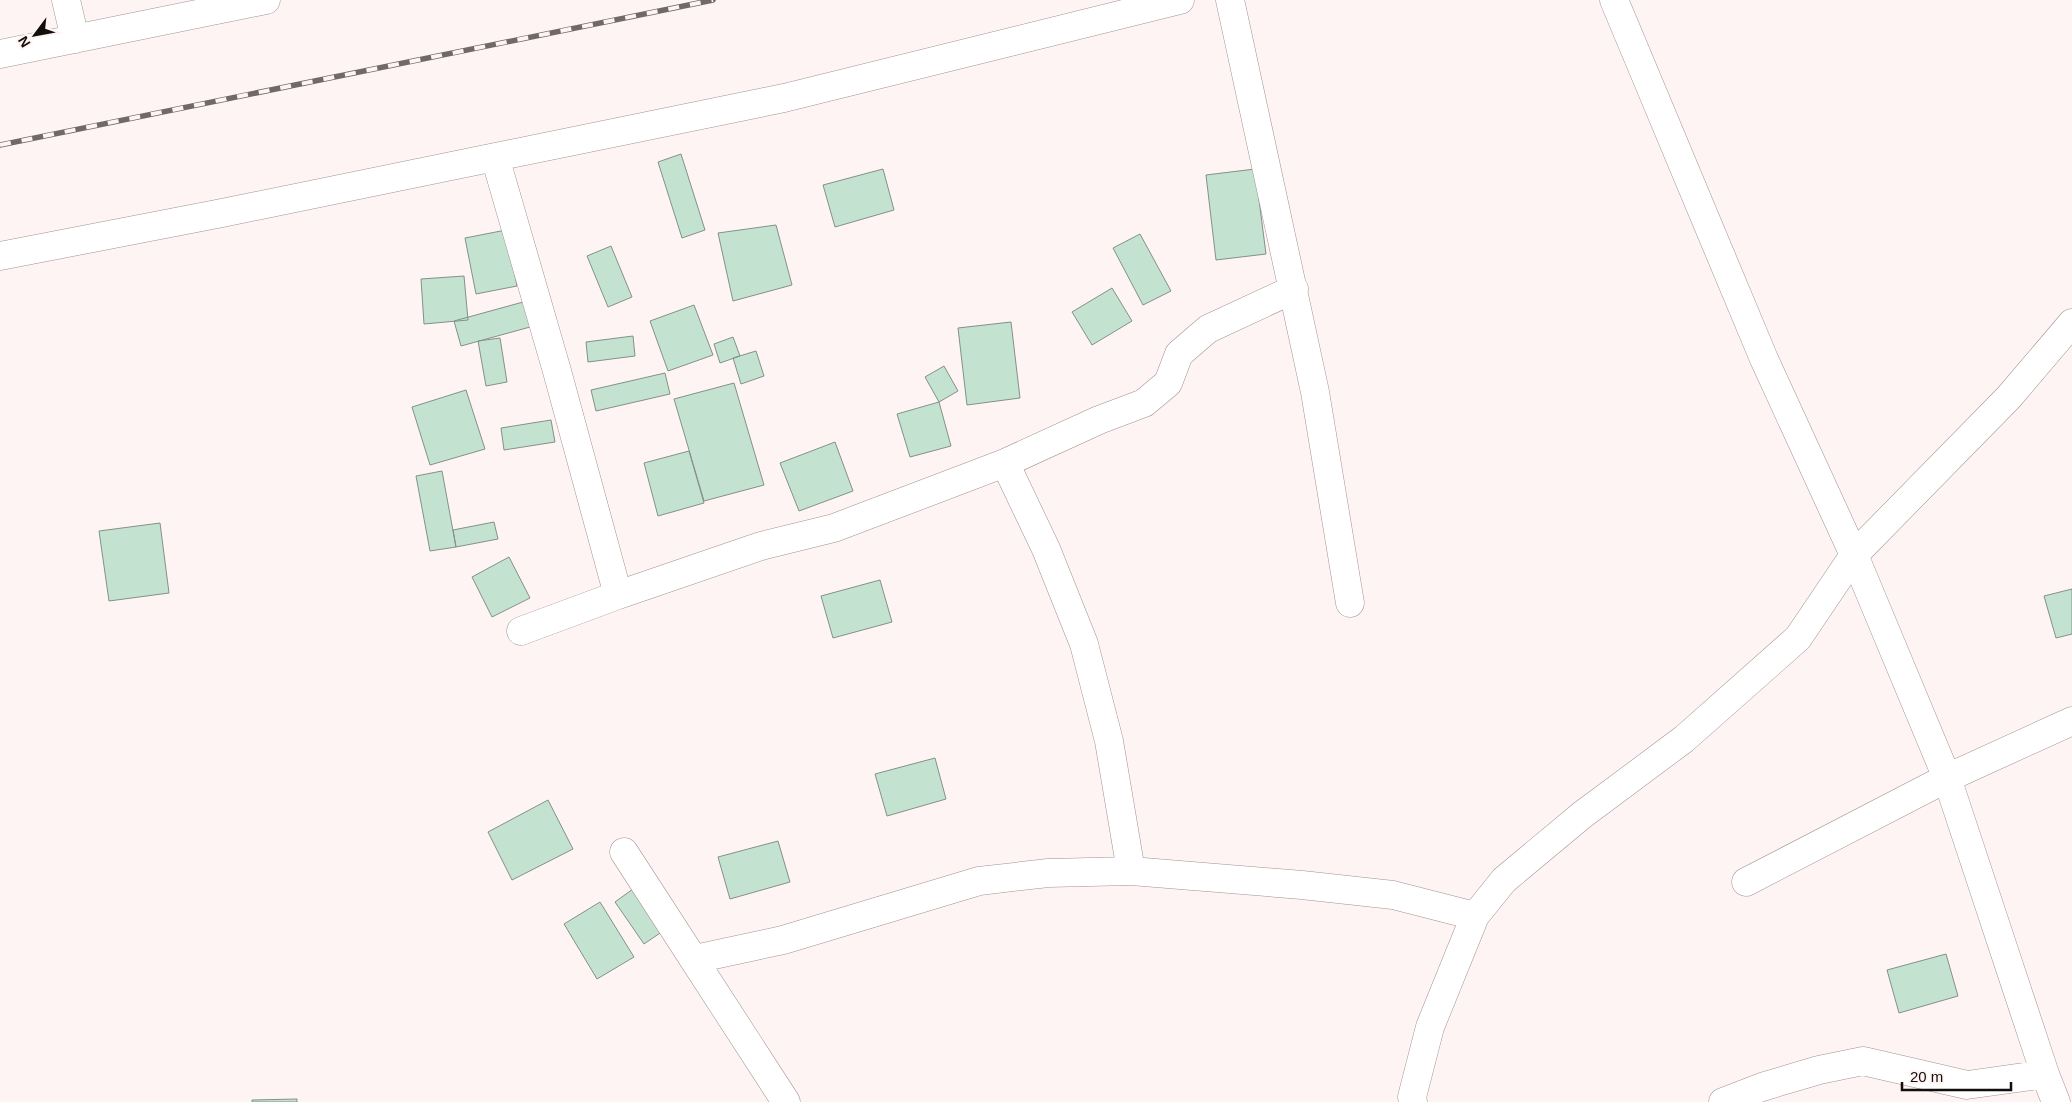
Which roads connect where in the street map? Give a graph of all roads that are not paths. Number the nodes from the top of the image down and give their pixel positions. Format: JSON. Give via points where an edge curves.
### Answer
{"nodes":[{"id":1,"x":66,"y":0,"type":"edge"},
{"id":2,"x":266,"y":0,"type":"edge"},
{"id":3,"x":1180,"y":0,"type":"edge"},
{"id":4,"x":1230,"y":0,"type":"edge"},
{"id":5,"x":1614,"y":0,"type":"edge"},
{"id":6,"x":74,"y":39,"type":"junction"},
{"id":7,"x":0,"y":54,"type":"edge"},
{"id":8,"x":495,"y":157,"type":"junction"},
{"id":9,"x":0,"y":256,"type":"edge"},
{"id":10,"x":1294,"y":289,"type":"junction"},
{"id":11,"x":2072,"y":323,"type":"edge"},
{"id":12,"x":1004,"y":463,"type":"junction"},
{"id":13,"x":1854,"y":555,"type":"junction"},
{"id":14,"x":618,"y":594,"type":"junction"},
{"id":15,"x":1350,"y":603,"type":"dead end"},
{"id":16,"x":521,"y":632,"type":"dead end"},
{"id":17,"x":2072,"y":721,"type":"edge"},
{"id":18,"x":1947,"y":778,"type":"junction"},
{"id":19,"x":624,"y":852,"type":"dead end"},
{"id":20,"x":1131,"y":871,"type":"junction"},
{"id":21,"x":1746,"y":882,"type":"dead end"},
{"id":22,"x":1475,"y":916,"type":"junction"},
{"id":23,"x":695,"y":959,"type":"junction"},
{"id":24,"x":2044,"y":1074,"type":"junction"},
{"id":25,"x":1416,"y":1101,"type":"edge"},
{"id":26,"x":786,"y":1102,"type":"edge"},
{"id":27,"x":1723,"y":1102,"type":"edge"},
{"id":28,"x":2056,"y":1102,"type":"edge"}],
"edges":[{"from":1,"to":6,"type":"street"},
{"from":2,"to":6,"type":"street"},
{"from":3,"to":8,"type":"street","via":[[784,98]]},
{"from":4,"to":10,"type":"street"},
{"from":5,"to":13,"type":"street","via":[[1764,359]]},
{"from":6,"to":7,"type":"street"},
{"from":8,"to":9,"type":"street"},
{"from":8,"to":14,"type":"street"},
{"from":10,"to":12,"type":"street","via":[[1208,329],[1179,354],[1168,382],[1144,403]]},
{"from":10,"to":15,"type":"street","via":[[1315,392]]},
{"from":11,"to":13,"type":"street","via":[[2009,397]]},
{"from":12,"to":14,"type":"street","via":[[834,528],[761,546]]},
{"from":12,"to":20,"type":"street","via":[[1046,549],[1084,644],[1109,741]]},
{"from":13,"to":18,"type":"street"},
{"from":13,"to":22,"type":"street","via":[[1798,638],[1684,739],[1582,815],[1504,880]]},
{"from":14,"to":16,"type":"street"},
{"from":17,"to":18,"type":"street"},
{"from":18,"to":21,"type":"street"},
{"from":18,"to":24,"type":"street"},
{"from":19,"to":23,"type":"street"},
{"from":20,"to":22,"type":"street","via":[[1393,895]]},
{"from":20,"to":23,"type":"street","via":[[979,881],[783,940]]},
{"from":22,"to":25,"type":"street","via":[[1430,1026]]},
{"from":23,"to":26,"type":"street"},
{"from":24,"to":27,"type":"street","via":[[1967,1085],[1863,1061],[1819,1070]]},
{"from":24,"to":28,"type":"street"}]}
